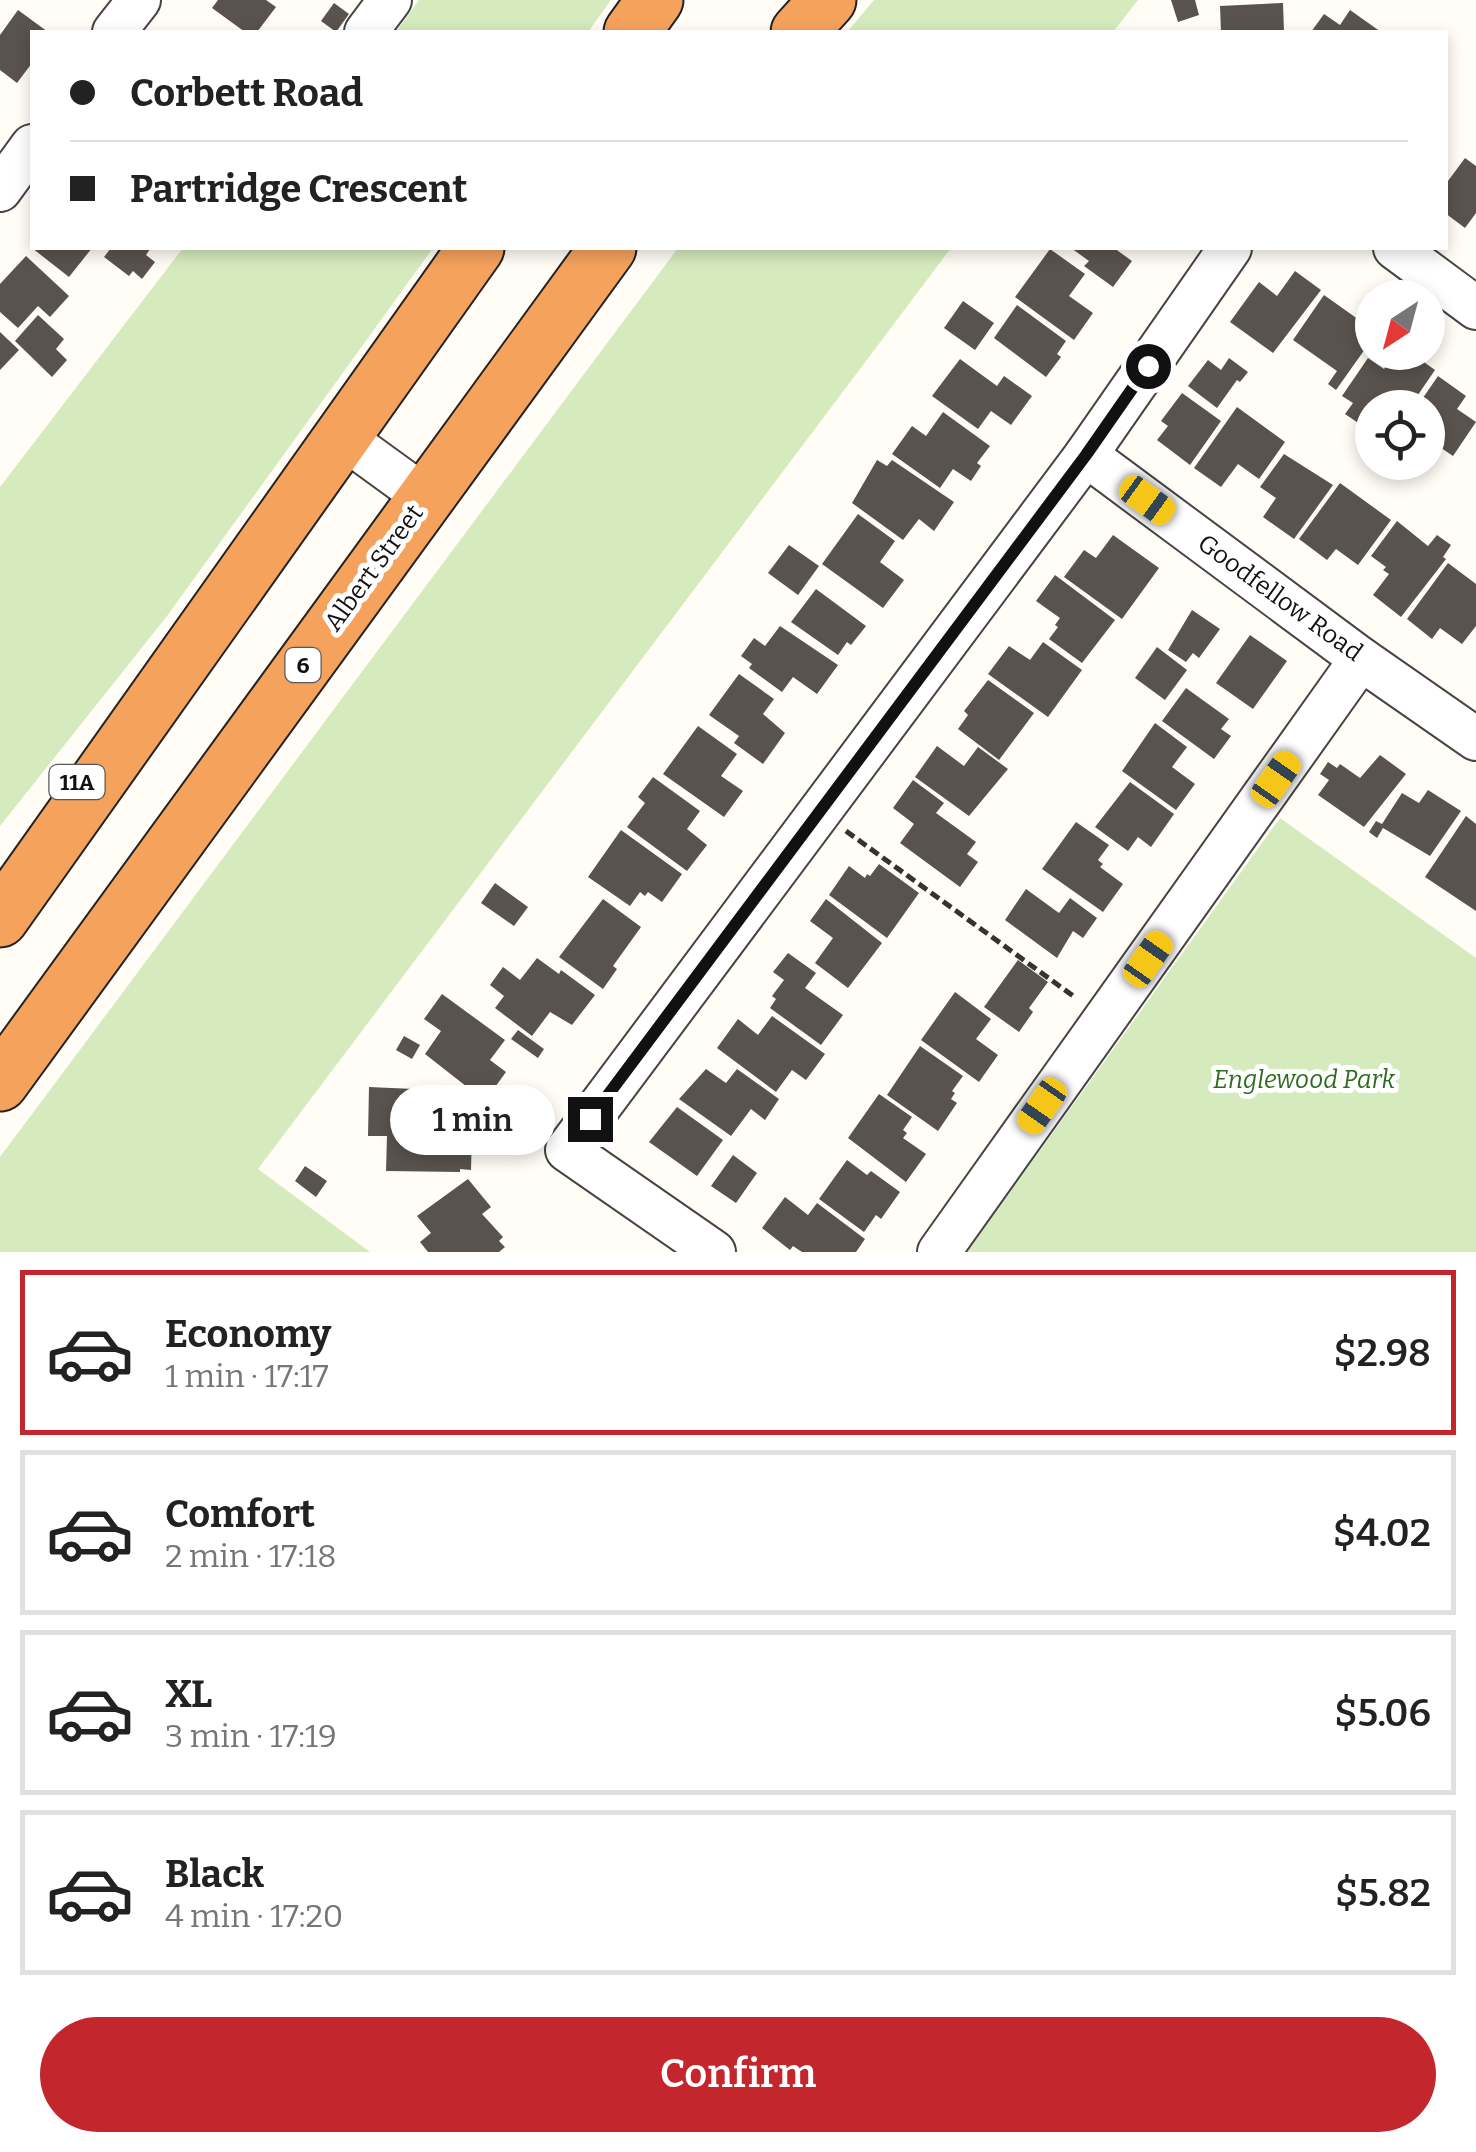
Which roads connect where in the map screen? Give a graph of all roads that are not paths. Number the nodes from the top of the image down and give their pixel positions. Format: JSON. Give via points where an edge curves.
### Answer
{"nodes":[{"id":1,"x":390,"y":0,"type":"edge"},
{"id":2,"x":655,"y":0,"type":"edge"},
{"id":3,"x":788,"y":0,"type":"edge"},
{"id":4,"x":828,"y":0,"type":"edge"},
{"id":5,"x":368,"y":30,"type":"edge"},
{"id":6,"x":633,"y":30,"type":"edge"},
{"id":7,"x":766,"y":30,"type":"edge"},
{"id":8,"x":800,"y":30,"type":"edge"},
{"id":9,"x":30,"y":149,"type":"edge"},
{"id":10,"x":0,"y":190,"type":"edge"},
{"id":11,"x":475,"y":250,"type":"edge"},
{"id":12,"x":607,"y":250,"type":"edge"},
{"id":13,"x":1229,"y":250,"type":"edge"},
{"id":14,"x":1398,"y":250,"type":"edge"},
{"id":15,"x":1476,"y":308,"type":"edge"},
{"id":16,"x":341,"y":436,"type":"junction"},
{"id":17,"x":1086,"y":455,"type":"junction"},
{"id":18,"x":425,"y":497,"type":"junction"},
{"id":19,"x":1362,"y":658,"type":"junction"},
{"id":20,"x":154,"y":700,"type":"junction"},
{"id":21,"x":1476,"y":738,"type":"edge"},
{"id":22,"x":0,"y":864,"type":"edge"},
{"id":23,"x":0,"y":919,"type":"edge"},
{"id":24,"x":0,"y":1083,"type":"edge"},
{"id":25,"x":714,"y":1252,"type":"edge"},
{"id":26,"x":939,"y":1252,"type":"edge"}],
"edges":[{"from":1,"to":5,"type":"street"},
{"from":2,"to":6,"type":"highway"},
{"from":3,"to":7,"type":"highway"},
{"from":4,"to":8,"type":"highway"},
{"from":9,"to":10,"type":"street"},
{"from":11,"to":16,"type":"highway"},
{"from":12,"to":18,"type":"highway","name":"Albert Street","number":"6"},
{"from":13,"to":17,"type":"street"},
{"from":14,"to":15,"type":"street"},
{"from":16,"to":18,"type":"street"},
{"from":16,"to":20,"type":"highway"},
{"from":17,"to":19,"type":"street","name":"Goodfellow Road"},
{"from":17,"to":25,"type":"street","via":[[567,1150]]},
{"from":18,"to":24,"type":"highway","name":"Albert Street","number":"6"},
{"from":19,"to":21,"type":"street","name":"Goodfellow Road"},
{"from":19,"to":26,"type":"street"},
{"from":20,"to":22,"type":"highway","number":"11A"},
{"from":20,"to":23,"type":"highway"}]}
